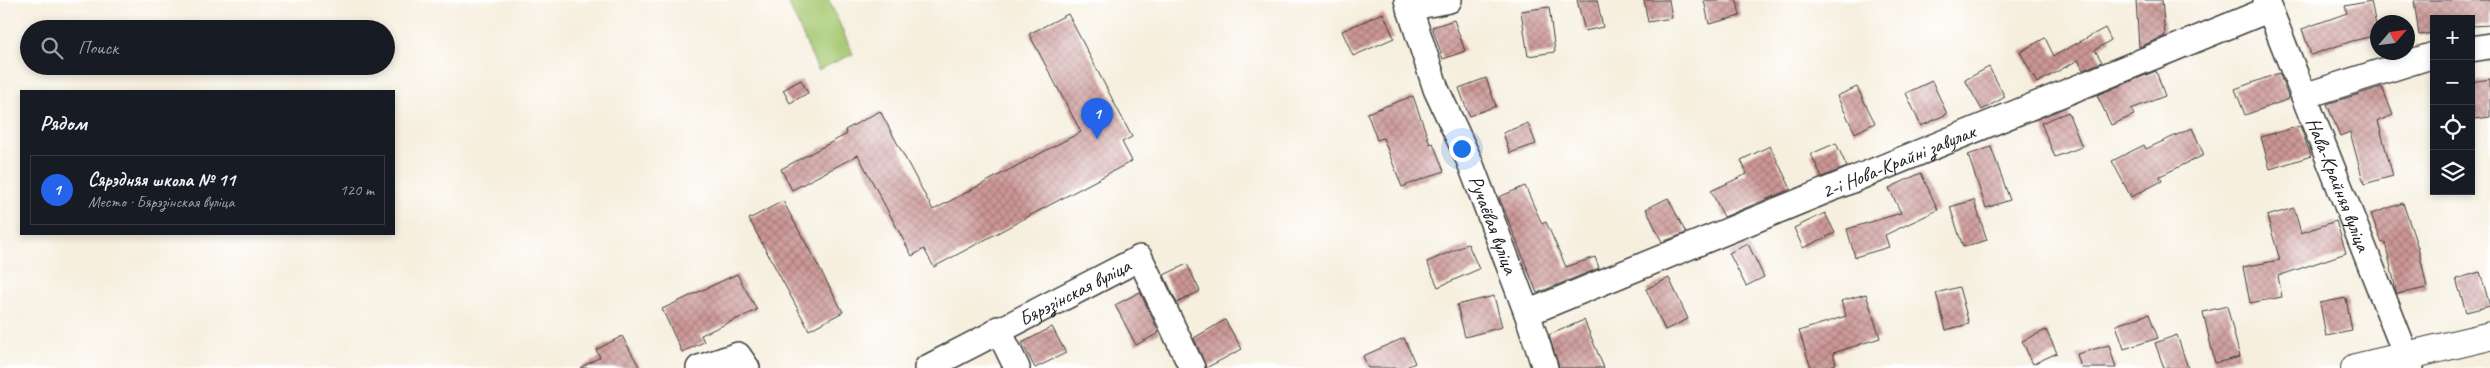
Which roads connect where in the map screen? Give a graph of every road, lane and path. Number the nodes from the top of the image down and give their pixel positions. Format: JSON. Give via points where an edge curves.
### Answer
{"nodes":[{"id":1,"x":1449,"y":0,"type":"edge"},
{"id":2,"x":1408,"y":4,"type":"edge"},
{"id":3,"x":2268,"y":5,"type":"edge"},
{"id":4,"x":2490,"y":46,"type":"edge"},
{"id":5,"x":2475,"y":48,"type":"edge"},
{"id":6,"x":2430,"y":56,"type":"edge"},
{"id":7,"x":2304,"y":96,"type":"junction"},
{"id":8,"x":1527,"y":312,"type":"junction"},
{"id":9,"x":998,"y":329,"type":"junction"},
{"id":10,"x":2490,"y":336,"type":"edge"},
{"id":11,"x":2409,"y":362,"type":"edge"},
{"id":12,"x":699,"y":368,"type":"edge"},
{"id":13,"x":747,"y":368,"type":"edge"},
{"id":14,"x":927,"y":368,"type":"edge"},
{"id":15,"x":1018,"y":368,"type":"edge"},
{"id":16,"x":1192,"y":368,"type":"edge"},
{"id":17,"x":1545,"y":368,"type":"edge"},
{"id":18,"x":2355,"y":368,"type":"edge"}],
"edges":[{"from":1,"to":2,"type":"street"},
{"from":2,"to":8,"type":"street","name":"Ручаёвая вуліца","via":[[1436,89],[1468,160]]},
{"from":3,"to":7,"type":"street","name":"Нава-Крайняя вуліца"},
{"from":3,"to":8,"type":"street","name":"2-і Нова-Крайні завулак"},
{"from":4,"to":5,"type":"street"},
{"from":6,"to":7,"type":"street"},
{"from":7,"to":11,"type":"street","name":"Нава-Крайняя вуліца"},
{"from":8,"to":17,"type":"street","name":"Ручаёвая вуліца"},
{"from":9,"to":14,"type":"street","name":"Бярэзінская вуліца"},
{"from":9,"to":15,"type":"street"},
{"from":9,"to":16,"type":"street","name":"Бярэзінская вуліца","via":[[1140,258]]},
{"from":10,"to":11,"type":"main road"},
{"from":11,"to":18,"type":"main road"},
{"from":12,"to":13,"type":"street","via":[[738,355]]}]}
